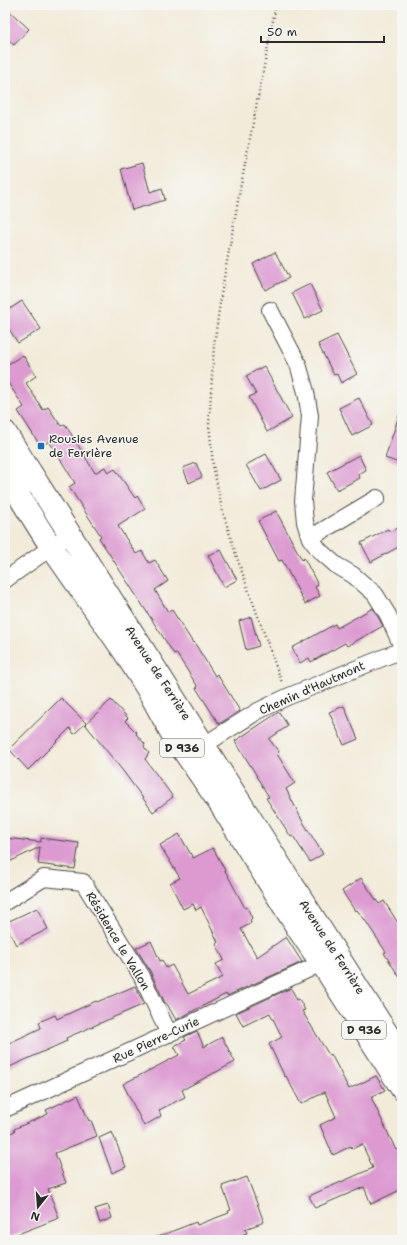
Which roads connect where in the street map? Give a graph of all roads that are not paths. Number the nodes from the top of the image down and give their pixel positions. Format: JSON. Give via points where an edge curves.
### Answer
{"nodes":[{"id":1,"x":270,"y":310,"type":"dead end"},
{"id":2,"x":5,"y":432,"type":"edge"},
{"id":3,"x":5,"y":466,"type":"edge"},
{"id":4,"x":377,"y":498,"type":"dead end"},
{"id":5,"x":310,"y":538,"type":"junction"},
{"id":6,"x":60,"y":543,"type":"junction"},
{"id":7,"x":5,"y":580,"type":"edge"},
{"id":8,"x":402,"y":648,"type":"edge"},
{"id":9,"x":179,"y":744,"type":"junction"},
{"id":10,"x":204,"y":745,"type":"junction"},
{"id":11,"x":199,"y":774,"type":"junction"},
{"id":12,"x":5,"y":902,"type":"edge"},
{"id":13,"x":322,"y":962,"type":"junction"},
{"id":14,"x":169,"y":1034,"type":"junction"},
{"id":15,"x":402,"y":1057,"type":"edge"},
{"id":16,"x":402,"y":1089,"type":"edge"},
{"id":17,"x":5,"y":1109,"type":"edge"}],
"edges":[{"from":1,"to":5,"type":"street","via":[[298,364],[306,392],[310,416],[303,501]]},
{"from":2,"to":6,"type":"main road","name":"Avenue de Ferrière","number":"D 936","via":[[61,520]]},
{"from":3,"to":6,"type":"main road","name":"Avenue de Ferrière","number":"D 936","via":[[22,501]]},
{"from":4,"to":5,"type":"street"},
{"from":5,"to":8,"type":"street","via":[[320,552],[375,594],[388,615]]},
{"from":6,"to":7,"type":"street"},
{"from":6,"to":9,"type":"main road","name":"Avenue de Ferrière","number":"D 936"},
{"from":6,"to":10,"type":"main road","name":"Avenue de Ferrière","number":"D 936"},
{"from":8,"to":10,"type":"street","name":"Chemin d'Hautmont","via":[[287,696]]},
{"from":9,"to":10,"type":"street","via":[[190,747]]},
{"from":9,"to":11,"type":"main road","name":"Avenue de Ferrière","number":"D 936"},
{"from":10,"to":11,"type":"street","via":[[197,762]]},
{"from":10,"to":13,"type":"main road","name":"Avenue de Ferrière","number":"D 936","via":[[273,855]]},
{"from":11,"to":13,"type":"main road","name":"Avenue de Ferrière","number":"D 936","via":[[298,929]]},
{"from":12,"to":14,"type":"street","name":"Résidence le Vallon","via":[[44,878],[83,882],[141,975]]},
{"from":13,"to":14,"type":"street","name":"Rue Pierre-Curie"},
{"from":13,"to":15,"type":"main road","name":"Avenue de Ferrière","number":"D 936"},
{"from":13,"to":16,"type":"main road","name":"Avenue de Ferrière","number":"D 936"},
{"from":14,"to":17,"type":"street","name":"Rue Pierre-Curie"}]}
